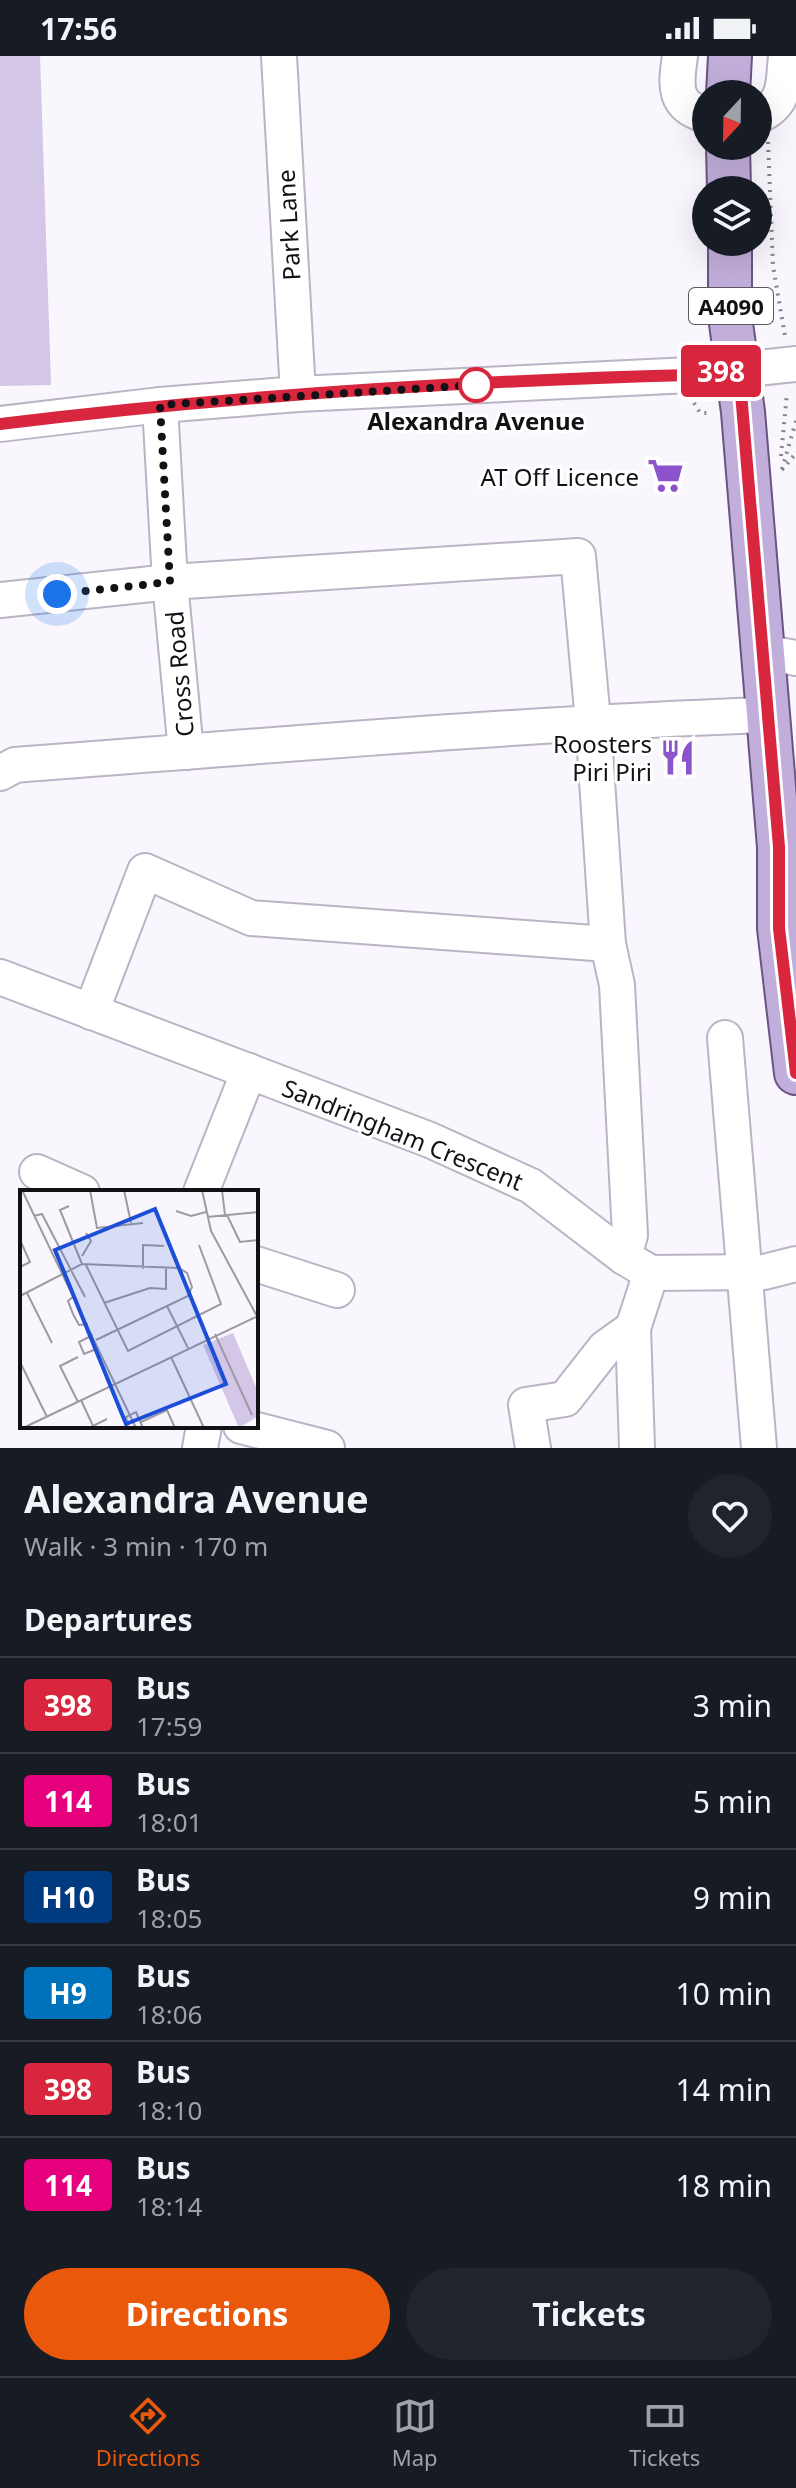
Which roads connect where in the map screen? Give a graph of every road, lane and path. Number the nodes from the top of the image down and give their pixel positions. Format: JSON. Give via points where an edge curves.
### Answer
{"nodes":[{"id":1,"x":279,"y":56,"type":"edge"},
{"id":2,"x":680,"y":56,"type":"edge"},
{"id":3,"x":730,"y":56,"type":"edge"},
{"id":4,"x":786,"y":56,"type":"edge"},
{"id":5,"x":729,"y":80,"type":"edge"},
{"id":6,"x":772,"y":108,"type":"edge"},
{"id":7,"x":692,"y":109,"type":"edge"},
{"id":8,"x":765,"y":160,"type":"edge"},
{"id":9,"x":730,"y":256,"type":"edge"},
{"id":10,"x":790,"y":365,"type":"edge"},
{"id":11,"x":739,"y":369,"type":"junction"},
{"id":12,"x":298,"y":394,"type":"junction"},
{"id":13,"x":692,"y":400,"type":"dead end"},
{"id":14,"x":160,"y":405,"type":"junction"},
{"id":15,"x":713,"y":413,"type":"dead end"},
{"id":16,"x":796,"y":421,"type":"edge"},
{"id":17,"x":0,"y":424,"type":"edge"},
{"id":18,"x":796,"y":453,"type":"edge"},
{"id":19,"x":781,"y":471,"type":"junction"},
{"id":20,"x":170,"y":582,"type":"junction"},
{"id":21,"x":0,"y":600,"type":"edge"},
{"id":22,"x":779,"y":655,"type":"edge"},
{"id":23,"x":767,"y":715,"type":"junction"},
{"id":24,"x":593,"y":721,"type":"junction"},
{"id":25,"x":186,"y":752,"type":"junction"},
{"id":26,"x":783,"y":756,"type":"edge"},
{"id":27,"x":0,"y":773,"type":"edge"},
{"id":28,"x":787,"y":849,"type":"edge"},
{"id":29,"x":608,"y":944,"type":"junction"},
{"id":30,"x":0,"y":977,"type":"edge"},
{"id":31,"x":91,"y":1012,"type":"junction"},
{"id":32,"x":725,"y":1038,"type":"dead end"},
{"id":33,"x":249,"y":1071,"type":"junction"},
{"id":34,"x":796,"y":1073,"type":"edge"},
{"id":35,"x":37,"y":1172,"type":"dead end"},
{"id":36,"x":78,"y":1190,"type":"edge"},
{"id":37,"x":202,"y":1190,"type":"edge"},
{"id":38,"x":796,"y":1264,"type":"edge"},
{"id":39,"x":258,"y":1265,"type":"edge"},
{"id":40,"x":637,"y":1265,"type":"junction"},
{"id":41,"x":744,"y":1272,"type":"junction"},
{"id":42,"x":337,"y":1290,"type":"dead end"},
{"id":43,"x":633,"y":1328,"type":"junction"},
{"id":44,"x":204,"y":1428,"type":"edge"},
{"id":45,"x":249,"y":1428,"type":"edge"},
{"id":46,"x":200,"y":1448,"type":"edge"},
{"id":47,"x":327,"y":1448,"type":"edge"},
{"id":48,"x":533,"y":1448,"type":"edge"},
{"id":49,"x":637,"y":1448,"type":"edge"},
{"id":50,"x":759,"y":1448,"type":"edge"}],
"edges":[{"from":1,"to":12,"type":"street","name":"Park Lane"},
{"from":2,"to":7,"type":"street","via":[[676,86]]},
{"from":3,"to":5,"type":"main road"},
{"from":4,"to":6,"type":"street","via":[[781,95]]},
{"from":8,"to":10,"type":"path","via":[[773,266]]},
{"from":9,"to":11,"type":"main road","number":"A4090","via":[[730,316]]},
{"from":10,"to":11,"type":"street"},
{"from":10,"to":19,"type":"path"},
{"from":11,"to":12,"type":"street"},
{"from":11,"to":22,"type":"main road","number":"A4090"},
{"from":12,"to":14,"type":"street"},
{"from":13,"to":15,"type":"path","via":[[700,413]]},
{"from":14,"to":17,"type":"street"},
{"from":14,"to":20,"type":"street","name":"Cross Road"},
{"from":16,"to":19,"type":"path"},
{"from":18,"to":19,"type":"path"},
{"from":20,"to":21,"type":"street"},
{"from":20,"to":24,"type":"street","via":[[578,556]]},
{"from":20,"to":25,"type":"street","name":"Cross Road"},
{"from":22,"to":23,"type":"main road","number":"A4090"},
{"from":23,"to":24,"type":"street"},
{"from":23,"to":26,"type":"main road","number":"A4090"},
{"from":24,"to":25,"type":"street"},
{"from":24,"to":29,"type":"street"},
{"from":25,"to":27,"type":"street","via":[[15,765]]},
{"from":26,"to":28,"type":"main road","number":"A4090"},
{"from":28,"to":34,"type":"main road","number":"A4090","via":[[779,928]]},
{"from":29,"to":31,"type":"street","via":[[251,918],[145,871]]},
{"from":29,"to":40,"type":"street","via":[[617,985],[630,1235]]},
{"from":30,"to":31,"type":"street","name":"Sandringham Crescent"},
{"from":31,"to":33,"type":"street","name":"Sandringham Crescent"},
{"from":32,"to":41,"type":"street"},
{"from":33,"to":37,"type":"street"},
{"from":33,"to":40,"type":"street","name":"Sandringham Crescent","via":[[430,1140],[531,1186]]},
{"from":35,"to":36,"type":"street"},
{"from":38,"to":41,"type":"street"},
{"from":39,"to":42,"type":"street"},
{"from":40,"to":41,"type":"street"},
{"from":40,"to":43,"type":"street"},
{"from":41,"to":50,"type":"street"},
{"from":43,"to":48,"type":"street","via":[[605,1348],[565,1399],[526,1405]]},
{"from":43,"to":49,"type":"street"},
{"from":44,"to":46,"type":"street"},
{"from":45,"to":47,"type":"street"}]}
